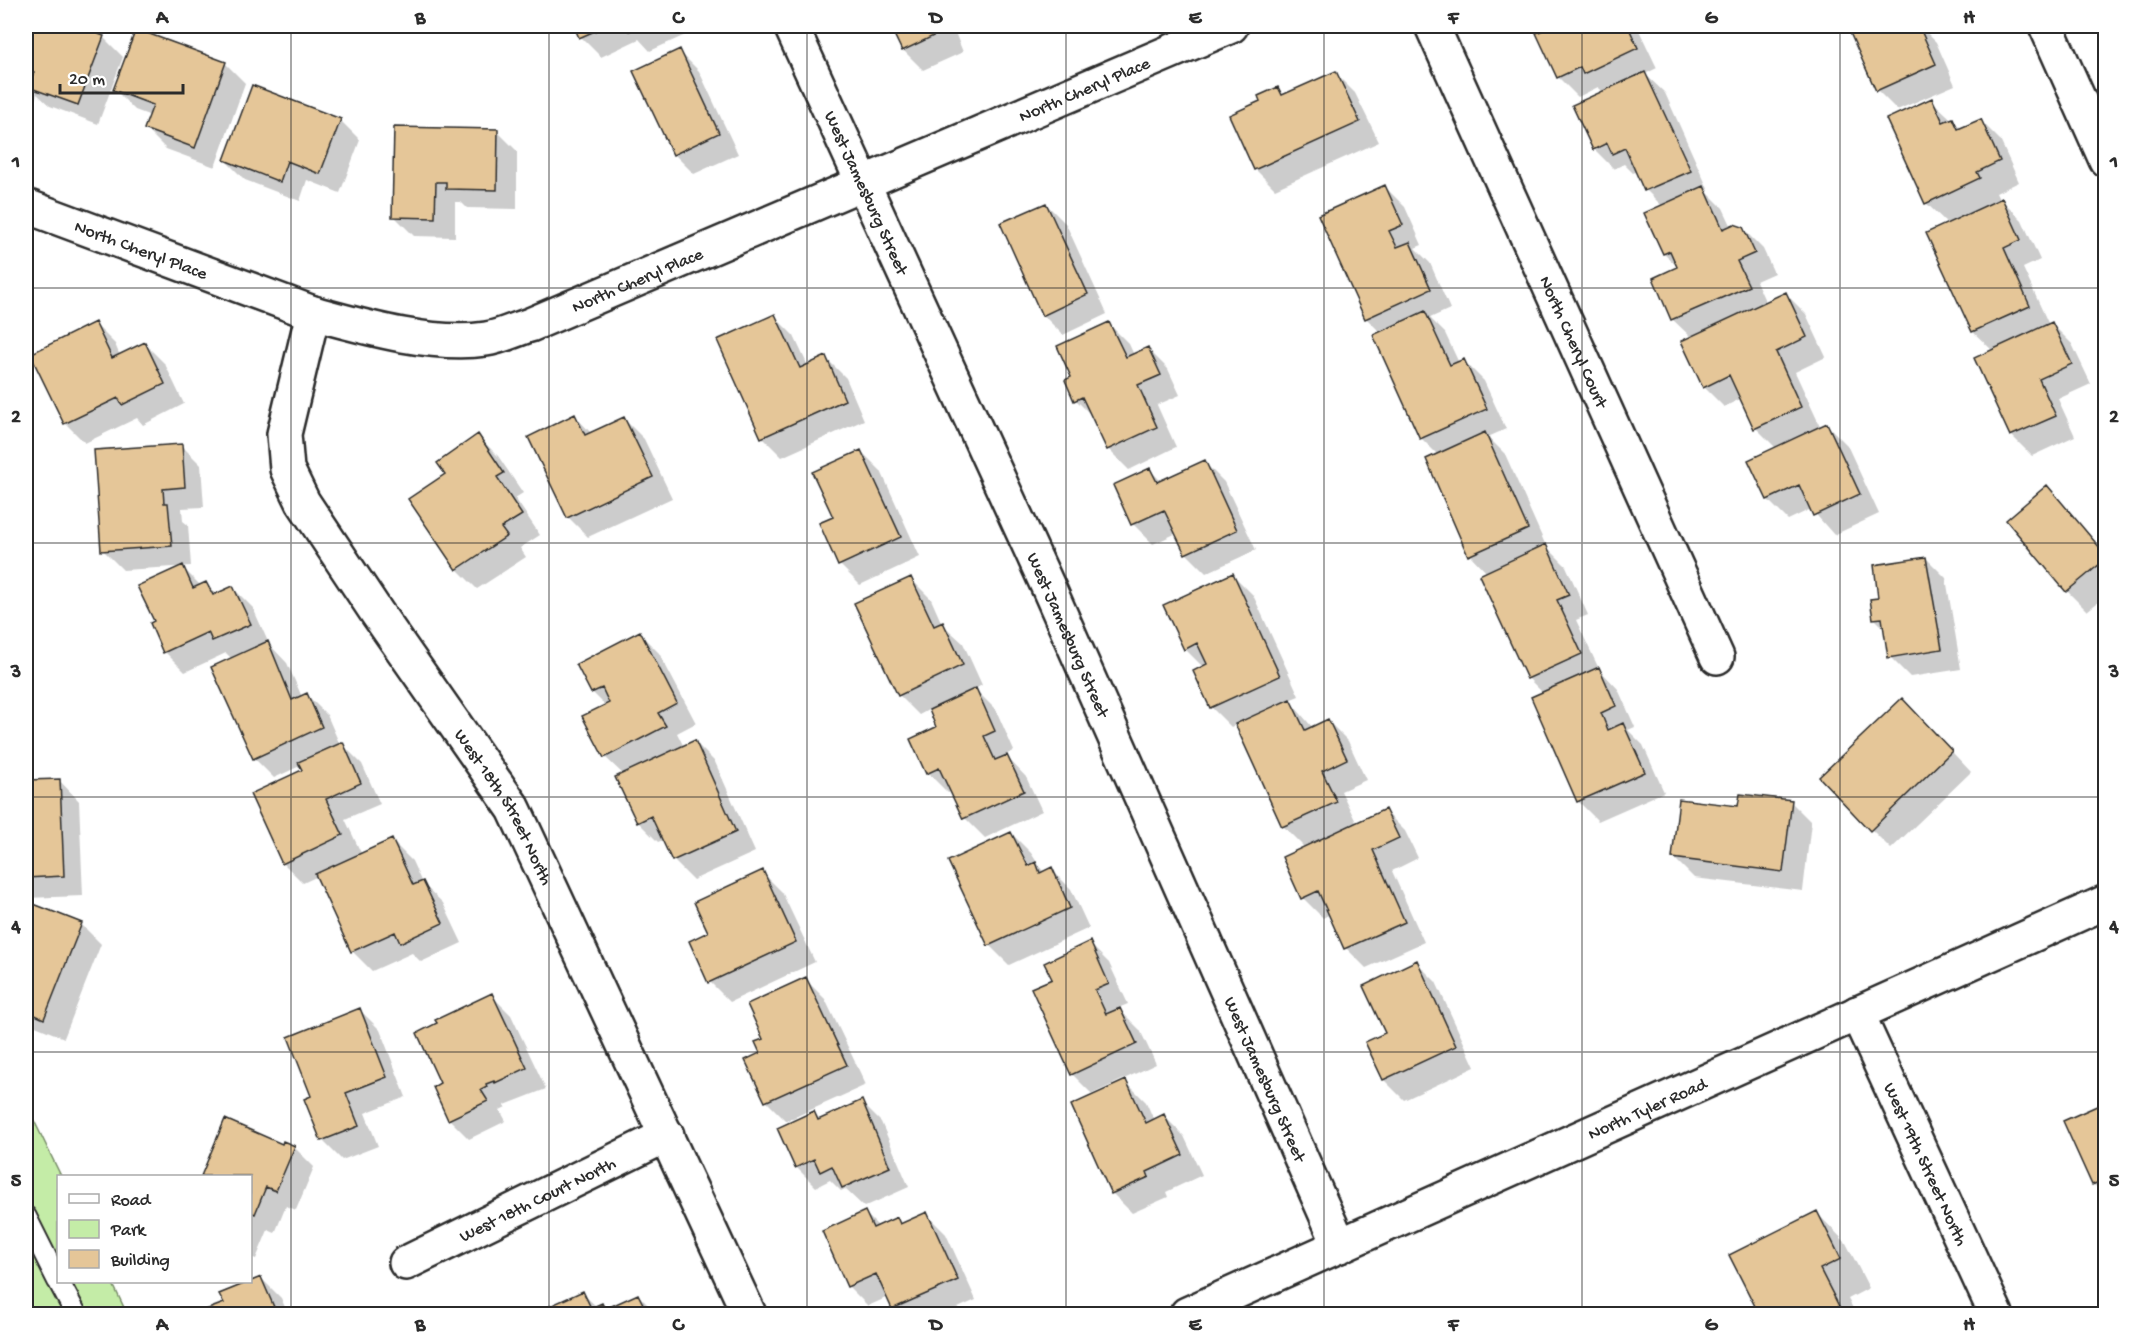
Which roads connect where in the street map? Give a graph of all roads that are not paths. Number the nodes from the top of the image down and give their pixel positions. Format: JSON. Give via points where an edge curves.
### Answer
{"nodes":[{"id":1,"x":791,"y":26,"type":"edge"},
{"id":2,"x":1231,"y":26,"type":"edge"},
{"id":3,"x":1432,"y":26,"type":"edge"},
{"id":4,"x":2046,"y":26,"type":"edge"},
{"id":5,"x":2106,"y":160,"type":"edge"},
{"id":6,"x":862,"y":184,"type":"junction"},
{"id":7,"x":26,"y":206,"type":"edge"},
{"id":8,"x":313,"y":313,"type":"junction"},
{"id":9,"x":1717,"y":657,"type":"dead end"},
{"id":10,"x":2106,"y":902,"type":"edge"},
{"id":11,"x":1857,"y":1013,"type":"junction"},
{"id":12,"x":667,"y":1135,"type":"junction"},
{"id":13,"x":26,"y":1217,"type":"edge"},
{"id":14,"x":1340,"y":1246,"type":"junction"},
{"id":15,"x":406,"y":1263,"type":"dead end"},
{"id":16,"x":57,"y":1277,"type":"edge"},
{"id":17,"x":60,"y":1283,"type":"edge"},
{"id":18,"x":76,"y":1314,"type":"edge"},
{"id":19,"x":749,"y":1314,"type":"edge"},
{"id":20,"x":1187,"y":1314,"type":"edge"},
{"id":21,"x":1996,"y":1314,"type":"edge"}],
"edges":[{"from":1,"to":6,"type":"street","name":"West Jamesburg Street"},
{"from":2,"to":6,"type":"street","name":"North Cheryl Place"},
{"from":3,"to":9,"type":"street","name":"North Cheryl Court"},
{"from":4,"to":5,"type":"street"},
{"from":6,"to":8,"type":"street","name":"North Cheryl Place","via":[[486,339],[436,339]]},
{"from":6,"to":14,"type":"street","name":"West Jamesburg Street","via":[[1050,591]]},
{"from":7,"to":8,"type":"street","name":"North Cheryl Place"},
{"from":8,"to":12,"type":"street","name":"West 18th Street North","via":[[284,434],[287,469],[303,502],[370,604],[514,809]]},
{"from":10,"to":11,"type":"street","name":"North Tyler Road"},
{"from":11,"to":14,"type":"street","name":"North Tyler Road"},
{"from":11,"to":21,"type":"street","name":"West 19th Street North"},
{"from":12,"to":15,"type":"street","name":"West 18th Court North"},
{"from":12,"to":19,"type":"street","name":"West 18th Street North"},
{"from":13,"to":16,"type":"lane"},
{"from":14,"to":20,"type":"street","name":"North Tyler Road"},
{"from":17,"to":18,"type":"lane"}]}
